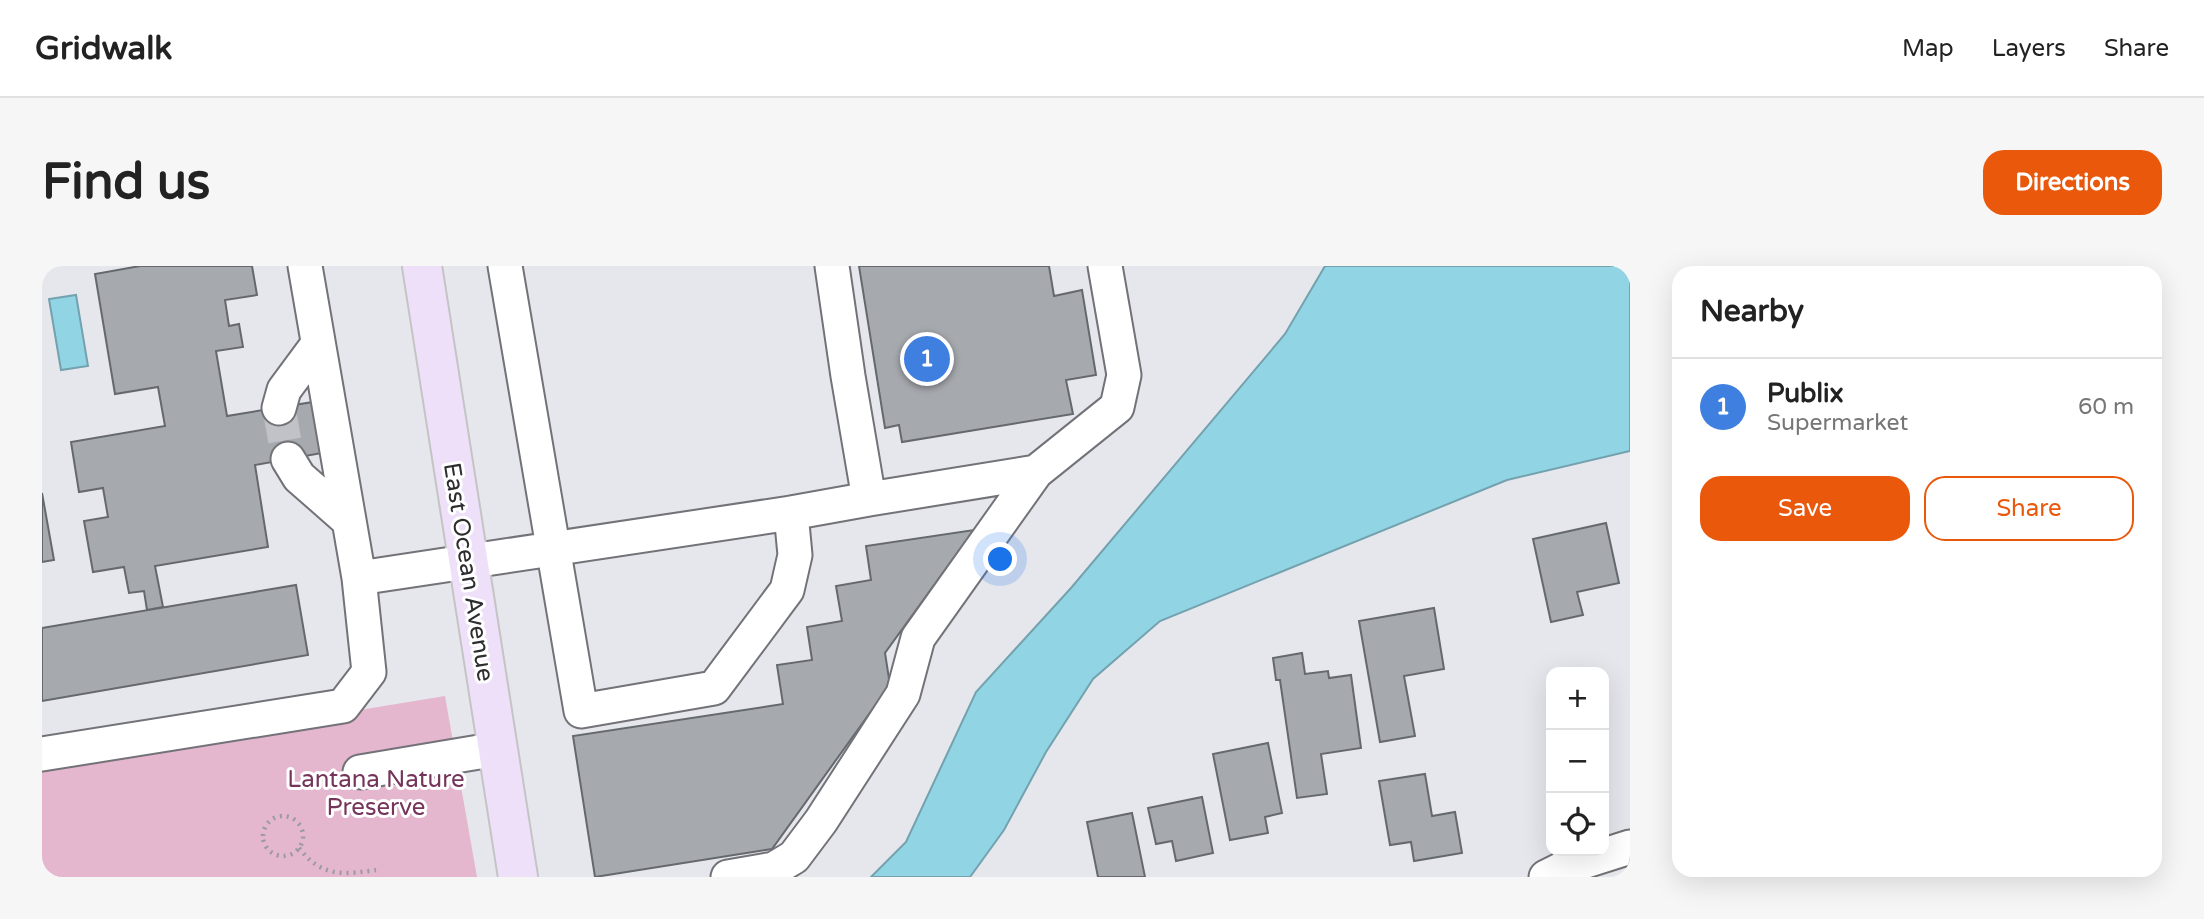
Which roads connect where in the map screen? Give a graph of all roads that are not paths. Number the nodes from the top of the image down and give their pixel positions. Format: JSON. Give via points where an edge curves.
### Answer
{"nodes":[{"id":1,"x":305,"y":266,"type":"edge"},
{"id":2,"x":422,"y":266,"type":"edge"},
{"id":3,"x":505,"y":266,"type":"edge"},
{"id":4,"x":832,"y":266,"type":"edge"},
{"id":5,"x":1105,"y":266,"type":"edge"},
{"id":6,"x":318,"y":344,"type":"junction"},
{"id":7,"x":279,"y":408,"type":"tunnel mouth"},
{"id":8,"x":288,"y":459,"type":"tunnel mouth"},
{"id":9,"x":1035,"y":472,"type":"junction"},
{"id":10,"x":869,"y":499,"type":"junction"},
{"id":11,"x":791,"y":513,"type":"junction"},
{"id":12,"x":348,"y":520,"type":"junction"},
{"id":13,"x":554,"y":550,"type":"junction"},
{"id":14,"x":468,"y":563,"type":"junction"},
{"id":15,"x":359,"y":578,"type":"junction"},
{"id":16,"x":497,"y":749,"type":"junction"},
{"id":17,"x":42,"y":754,"type":"edge"},
{"id":18,"x":360,"y":772,"type":"dead end"},
{"id":19,"x":1630,"y":847,"type":"edge"},
{"id":20,"x":518,"y":877,"type":"edge"},
{"id":21,"x":728,"y":877,"type":"edge"},
{"id":22,"x":1546,"y":877,"type":"edge"}],
"edges":[{"from":1,"to":6,"type":"street"},
{"from":2,"to":14,"type":"main road","name":"East Ocean Avenue"},
{"from":3,"to":13,"type":"street"},
{"from":4,"to":10,"type":"street"},
{"from":5,"to":9,"type":"street","via":[[1124,375],[1117,407]]},
{"from":6,"to":7,"type":"street","via":[[284,390]]},
{"from":6,"to":12,"type":"street"},
{"from":8,"to":12,"type":"street","via":[[299,477]]},
{"from":9,"to":10,"type":"street"},
{"from":9,"to":21,"type":"street","via":[[918,638],[903,694],[794,857],[774,869]]},
{"from":10,"to":11,"type":"street"},
{"from":11,"to":13,"type":"street"},
{"from":11,"to":13,"type":"street","via":[[795,555],[786,590],[714,688],[581,711]]},
{"from":12,"to":15,"type":"street"},
{"from":13,"to":14,"type":"street"},
{"from":14,"to":15,"type":"street"},
{"from":14,"to":16,"type":"main road","name":"East Ocean Avenue"},
{"from":15,"to":17,"type":"street","via":[[369,672],[342,706]]},
{"from":16,"to":18,"type":"street"},
{"from":16,"to":20,"type":"main road","name":"East Ocean Avenue"},
{"from":19,"to":22,"type":"street"}]}
